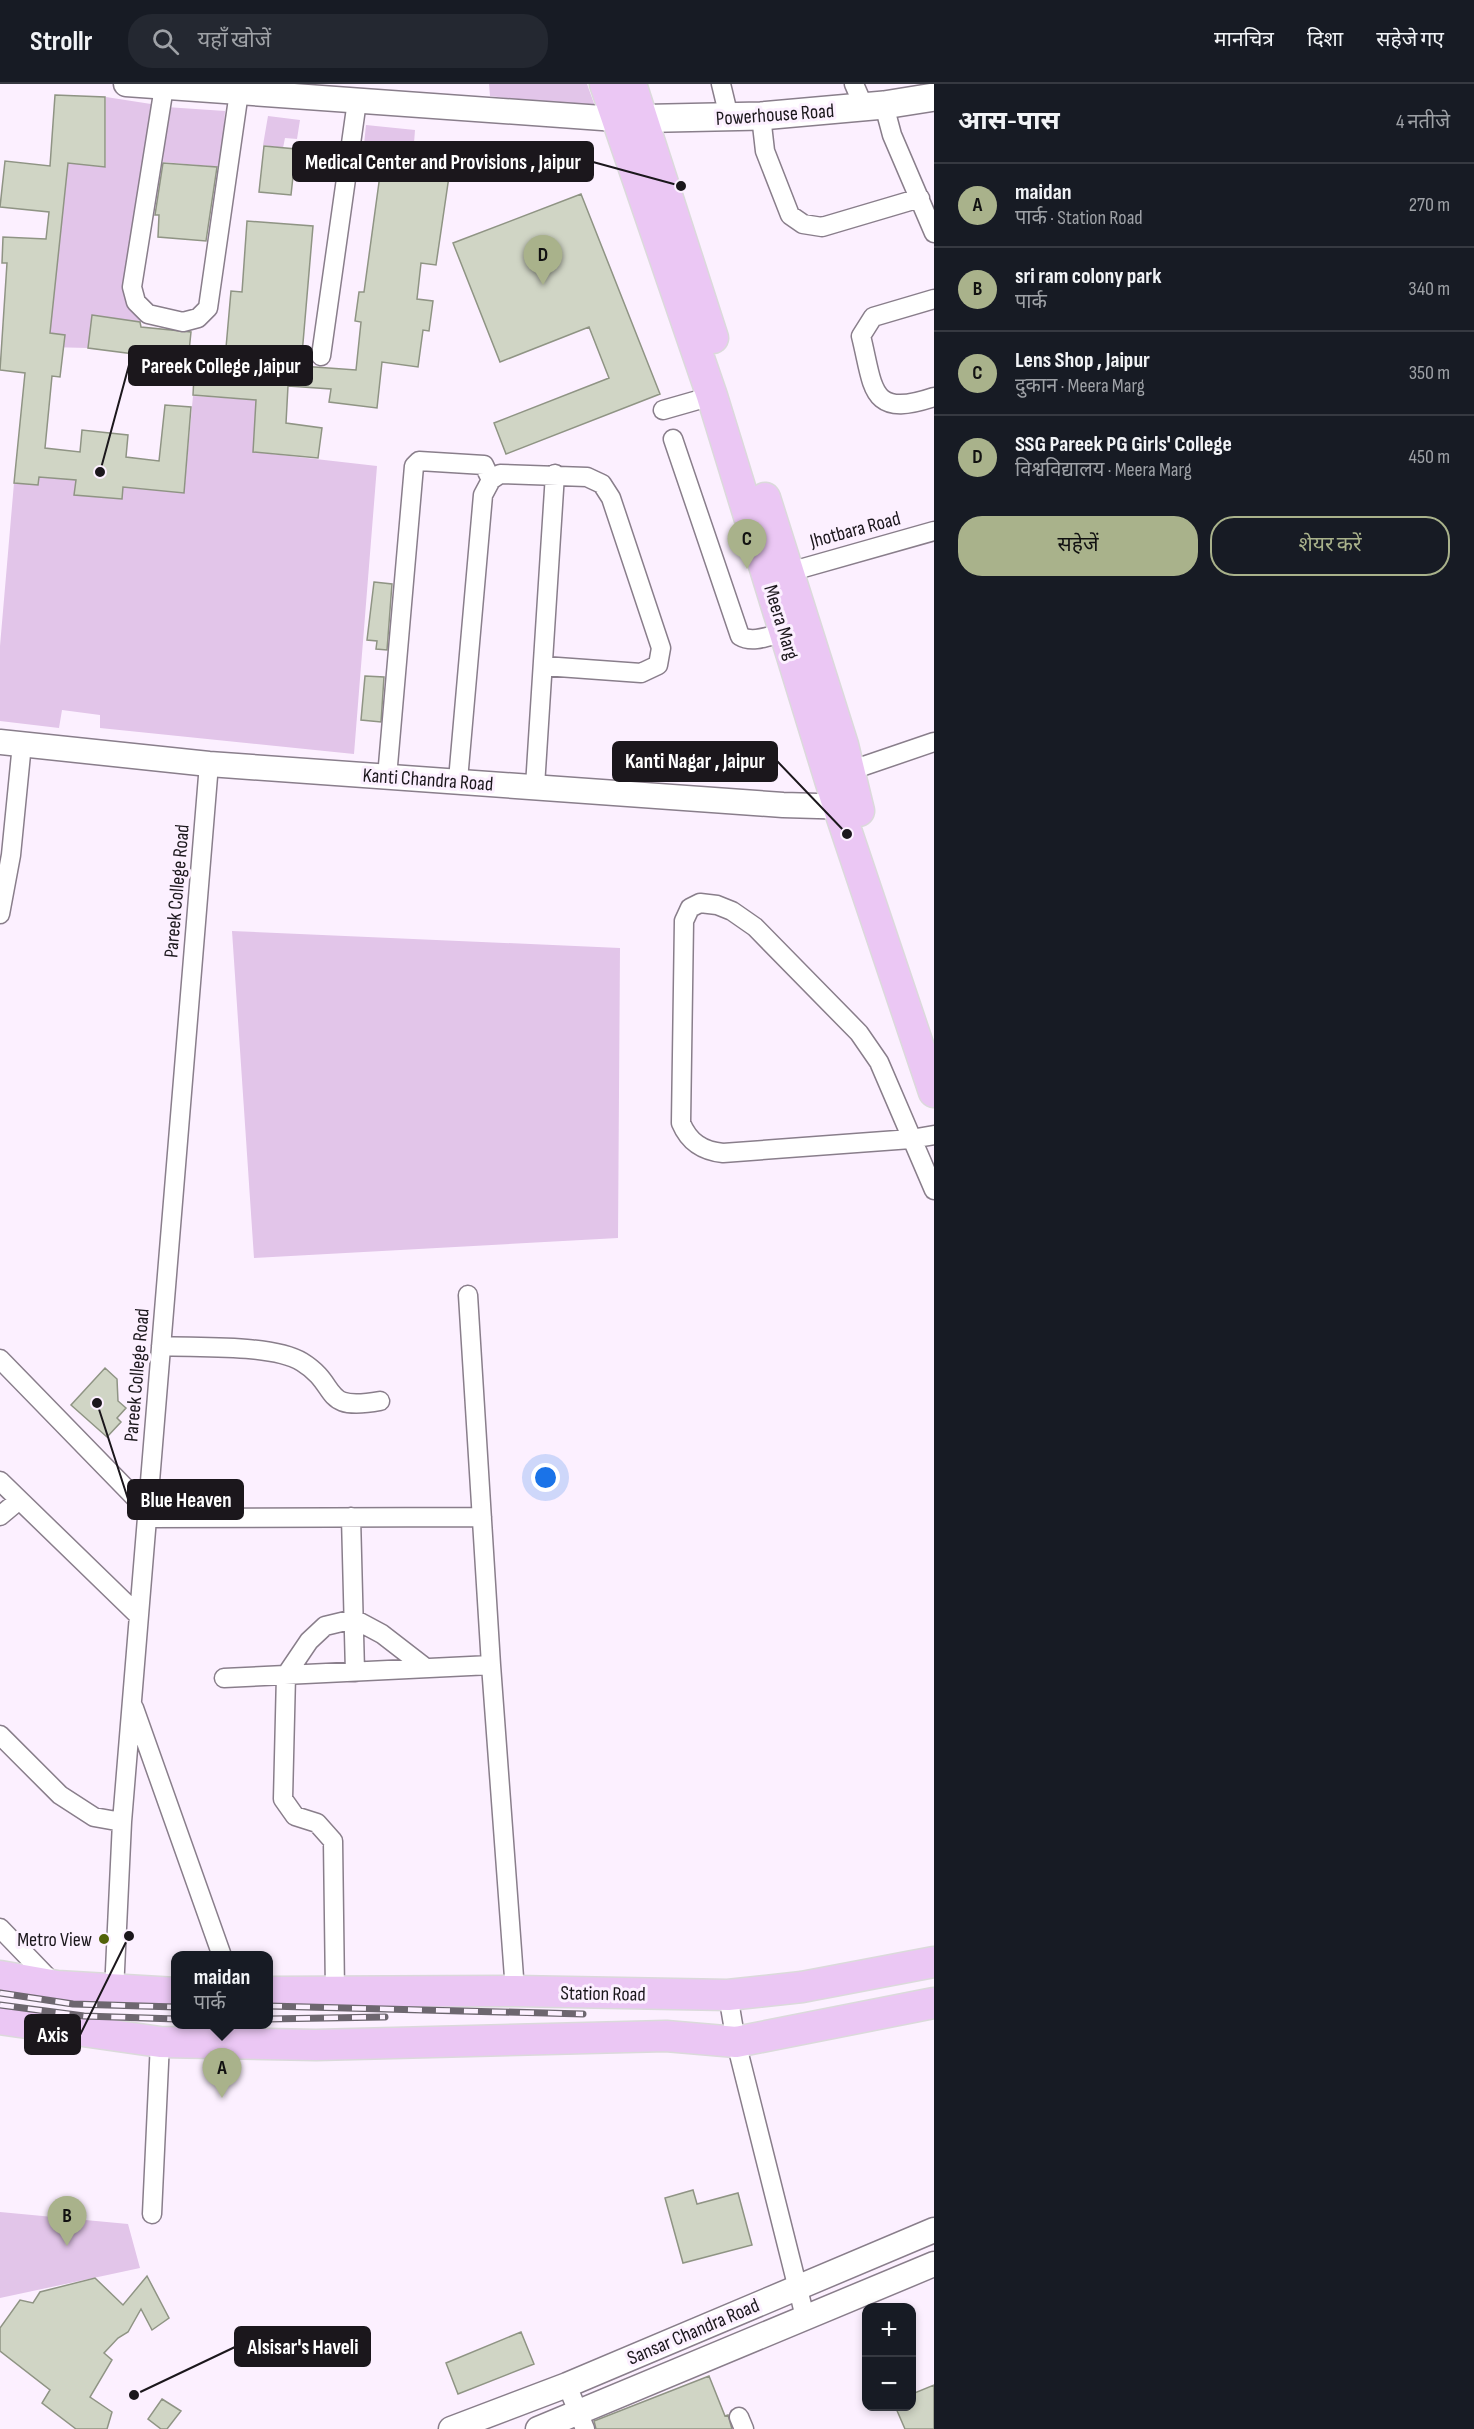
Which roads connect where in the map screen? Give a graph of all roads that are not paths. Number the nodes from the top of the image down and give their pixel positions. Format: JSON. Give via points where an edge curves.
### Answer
{"nodes":[{"id":1,"x":126,"y":84,"type":"edge"},
{"id":2,"x":605,"y":84,"type":"edge"},
{"id":3,"x":631,"y":84,"type":"edge"},
{"id":4,"x":721,"y":84,"type":"edge"},
{"id":5,"x":164,"y":87,"type":"junction"},
{"id":6,"x":238,"y":92,"type":"junction"},
{"id":7,"x":934,"y":97,"type":"edge"},
{"id":8,"x":867,"y":99,"type":"edge"},
{"id":9,"x":357,"y":100,"type":"junction"},
{"id":10,"x":760,"y":116,"type":"junction"},
{"id":11,"x":729,"y":117,"type":"junction"},
{"id":12,"x":629,"y":120,"type":"junction"},
{"id":13,"x":920,"y":198,"type":"junction"},
{"id":14,"x":934,"y":233,"type":"edge"},
{"id":15,"x":934,"y":299,"type":"edge"},
{"id":16,"x":321,"y":356,"type":"dead end"},
{"id":17,"x":712,"y":396,"type":"junction"},
{"id":18,"x":934,"y":397,"type":"edge"},
{"id":19,"x":663,"y":410,"type":"dead end"},
{"id":20,"x":673,"y":439,"type":"dead end"},
{"id":21,"x":555,"y":474,"type":"junction"},
{"id":22,"x":491,"y":480,"type":"junction"},
{"id":23,"x":934,"y":531,"type":"edge"},
{"id":24,"x":789,"y":572,"type":"junction"},
{"id":25,"x":785,"y":632,"type":"junction"},
{"id":26,"x":544,"y":666,"type":"junction"},
{"id":27,"x":934,"y":742,"type":"edge"},
{"id":28,"x":11,"y":743,"type":"edge"},
{"id":29,"x":209,"y":764,"type":"junction"},
{"id":30,"x":849,"y":771,"type":"junction"},
{"id":31,"x":387,"y":777,"type":"junction"},
{"id":32,"x":458,"y":780,"type":"junction"},
{"id":33,"x":535,"y":786,"type":"junction"},
{"id":34,"x":847,"y":806,"type":"junction"},
{"id":35,"x":0,"y":914,"type":"edge"},
{"id":36,"x":934,"y":1030,"type":"edge"},
{"id":37,"x":934,"y":1092,"type":"edge"},
{"id":38,"x":934,"y":1136,"type":"edge"},
{"id":39,"x":911,"y":1139,"type":"junction"},
{"id":40,"x":934,"y":1190,"type":"edge"},
{"id":41,"x":468,"y":1295,"type":"dead end"},
{"id":42,"x":161,"y":1346,"type":"junction"},
{"id":43,"x":0,"y":1359,"type":"edge"},
{"id":44,"x":380,"y":1401,"type":"dead end"},
{"id":45,"x":0,"y":1481,"type":"edge"},
{"id":46,"x":18,"y":1501,"type":"junction"},
{"id":47,"x":147,"y":1514,"type":"junction"},
{"id":48,"x":0,"y":1516,"type":"edge"},
{"id":49,"x":351,"y":1517,"type":"junction"},
{"id":50,"x":482,"y":1517,"type":"junction"},
{"id":51,"x":139,"y":1616,"type":"junction"},
{"id":52,"x":354,"y":1619,"type":"junction"},
{"id":53,"x":490,"y":1665,"type":"junction"},
{"id":54,"x":426,"y":1668,"type":"junction"},
{"id":55,"x":355,"y":1672,"type":"junction"},
{"id":56,"x":286,"y":1675,"type":"junction"},
{"id":57,"x":224,"y":1678,"type":"dead end"},
{"id":58,"x":132,"y":1702,"type":"junction"},
{"id":59,"x":0,"y":1735,"type":"edge"},
{"id":60,"x":122,"y":1822,"type":"junction"},
{"id":61,"x":0,"y":1928,"type":"edge"},
{"id":62,"x":220,"y":1951,"type":"edge"},
{"id":63,"x":934,"y":1962,"type":"edge"},
{"id":64,"x":0,"y":1976,"type":"edge"},
{"id":65,"x":57,"y":1986,"type":"junction"},
{"id":66,"x":114,"y":1991,"type":"junction"},
{"id":67,"x":515,"y":1991,"type":"junction"},
{"id":68,"x":273,"y":1992,"type":"edge"},
{"id":69,"x":335,"y":1992,"type":"junction"},
{"id":70,"x":171,"y":1993,"type":"edge"},
{"id":71,"x":728,"y":1995,"type":"junction"},
{"id":72,"x":934,"y":2003,"type":"edge"},
{"id":73,"x":0,"y":2019,"type":"edge"},
{"id":74,"x":160,"y":2042,"type":"junction"},
{"id":75,"x":736,"y":2042,"type":"junction"},
{"id":76,"x":152,"y":2214,"type":"dead end"},
{"id":77,"x":934,"y":2230,"type":"edge"},
{"id":78,"x":934,"y":2264,"type":"edge"},
{"id":79,"x":796,"y":2287,"type":"junction"},
{"id":80,"x":805,"y":2318,"type":"junction"},
{"id":81,"x":567,"y":2385,"type":"junction"},
{"id":82,"x":581,"y":2421,"type":"edge"},
{"id":83,"x":451,"y":2429,"type":"edge"},
{"id":84,"x":538,"y":2429,"type":"edge"}],
"edges":[{"from":1,"to":5,"type":"street"},
{"from":2,"to":12,"type":"main road","name":"Meera Marg"},
{"from":3,"to":12,"type":"main road","name":"Meera Marg"},
{"from":4,"to":11,"type":"street"},
{"from":5,"to":6,"type":"street"},
{"from":5,"to":6,"type":"street","via":[[132,287],[135,302],[148,314],[183,322],[198,318],[208,308]]},
{"from":6,"to":9,"type":"street"},
{"from":7,"to":8,"type":"main road","name":"Powerhouse Road"},
{"from":8,"to":10,"type":"main road","name":"Powerhouse Road"},
{"from":8,"to":13,"type":"street","via":[[892,135]]},
{"from":9,"to":12,"type":"street"},
{"from":9,"to":16,"type":"street"},
{"from":10,"to":11,"type":"main road","name":"Powerhouse Road"},
{"from":10,"to":13,"type":"street","via":[[765,151],[790,215],[803,224],[822,226]]},
{"from":11,"to":12,"type":"main road","name":"Powerhouse Road"},
{"from":12,"to":17,"type":"main road","name":"Meera Marg"},
{"from":12,"to":24,"type":"main road","name":"Meera Marg"},
{"from":13,"to":14,"type":"street"},
{"from":15,"to":18,"type":"street","via":[[873,317],[861,336],[876,394],[889,405],[911,405]]},
{"from":17,"to":19,"type":"street"},
{"from":17,"to":25,"type":"main road","name":"Meera Marg"},
{"from":20,"to":25,"type":"street","via":[[740,636],[758,639]]},
{"from":21,"to":22,"type":"street","via":[[500,474]]},
{"from":21,"to":26,"type":"street"},
{"from":21,"to":26,"type":"street","via":[[586,477],[602,484],[611,498],[661,656],[658,664],[641,673]]},
{"from":22,"to":31,"type":"street","via":[[484,465],[418,461],[414,466]]},
{"from":22,"to":32,"type":"street","via":[[483,495]]},
{"from":23,"to":24,"type":"street","name":"Jhotbara Road"},
{"from":24,"to":30,"type":"main road","name":"Meera Marg"},
{"from":25,"to":34,"type":"main road","name":"Meera Marg"},
{"from":26,"to":33,"type":"street"},
{"from":27,"to":30,"type":"street"},
{"from":28,"to":29,"type":"street","name":"Kanti Chandra Road"},
{"from":28,"to":35,"type":"street","via":[[12,855]]},
{"from":29,"to":31,"type":"street","name":"Kanti Chandra Road"},
{"from":29,"to":42,"type":"street","name":"Pareek College Road"},
{"from":30,"to":34,"type":"main road","name":"Meera Marg"},
{"from":31,"to":32,"type":"street","name":"Kanti Chandra Road"},
{"from":32,"to":33,"type":"street","name":"Kanti Chandra Road"},
{"from":33,"to":34,"type":"street","name":"Kanti Chandra Road","via":[[783,805]]},
{"from":34,"to":36,"type":"main road","name":"Meera Marg"},
{"from":34,"to":37,"type":"main road","name":"Meera Marg"},
{"from":38,"to":39,"type":"street"},
{"from":39,"to":39,"type":"street","via":[[723,1153],[709,1152],[695,1144],[681,1123],[684,921],[690,908],[700,903],[732,911],[755,927],[823,995],[859,1033],[879,1062]]},
{"from":39,"to":40,"type":"street"},
{"from":41,"to":50,"type":"street"},
{"from":42,"to":44,"type":"street","via":[[284,1354],[313,1370],[336,1400],[356,1406]]},
{"from":42,"to":47,"type":"street","name":"Pareek College Road"},
{"from":43,"to":47,"type":"street"},
{"from":45,"to":46,"type":"street"},
{"from":46,"to":48,"type":"street"},
{"from":46,"to":51,"type":"street"},
{"from":47,"to":49,"type":"street"},
{"from":47,"to":51,"type":"street","name":"Pareek College Road"},
{"from":49,"to":50,"type":"street"},
{"from":49,"to":52,"type":"street"},
{"from":50,"to":53,"type":"street"},
{"from":51,"to":58,"type":"street","name":"Pareek College Road"},
{"from":52,"to":54,"type":"street","via":[[382,1634]]},
{"from":52,"to":55,"type":"street"},
{"from":52,"to":56,"type":"street","via":[[325,1626],[309,1641]]},
{"from":53,"to":54,"type":"street"},
{"from":53,"to":67,"type":"street"},
{"from":54,"to":55,"type":"street"},
{"from":55,"to":56,"type":"street"},
{"from":56,"to":57,"type":"street"},
{"from":56,"to":69,"type":"street","via":[[283,1799],[295,1816],[317,1823],[333,1841]]},
{"from":58,"to":60,"type":"street","name":"Pareek College Road"},
{"from":58,"to":62,"type":"street"},
{"from":59,"to":60,"type":"street","via":[[60,1795],[94,1817]]},
{"from":60,"to":66,"type":"street","name":"Pareek College Road"},
{"from":61,"to":65,"type":"street"},
{"from":63,"to":71,"type":"main road","name":"Station Road","via":[[802,1987]]},
{"from":64,"to":65,"type":"main road"},
{"from":65,"to":66,"type":"main road"},
{"from":66,"to":70,"type":"main road"},
{"from":67,"to":69,"type":"main road","name":"Station Road"},
{"from":67,"to":71,"type":"main road","name":"Station Road"},
{"from":68,"to":69,"type":"main road","name":"Station Road"},
{"from":71,"to":75,"type":"street"},
{"from":72,"to":75,"type":"main road"},
{"from":73,"to":74,"type":"main road"},
{"from":74,"to":75,"type":"main road","via":[[316,2045],[666,2036]]},
{"from":74,"to":76,"type":"street"},
{"from":75,"to":79,"type":"street"},
{"from":77,"to":79,"type":"street","name":"Sansar Chandra Road"},
{"from":78,"to":80,"type":"street","name":"Sansar Chandra Road"},
{"from":79,"to":80,"type":"street"},
{"from":79,"to":81,"type":"street","name":"Sansar Chandra Road"},
{"from":80,"to":82,"type":"street","name":"Sansar Chandra Road"},
{"from":81,"to":82,"type":"street"},
{"from":81,"to":83,"type":"street","name":"Sansar Chandra Road"},
{"from":82,"to":84,"type":"street","name":"Sansar Chandra Road"}]}
